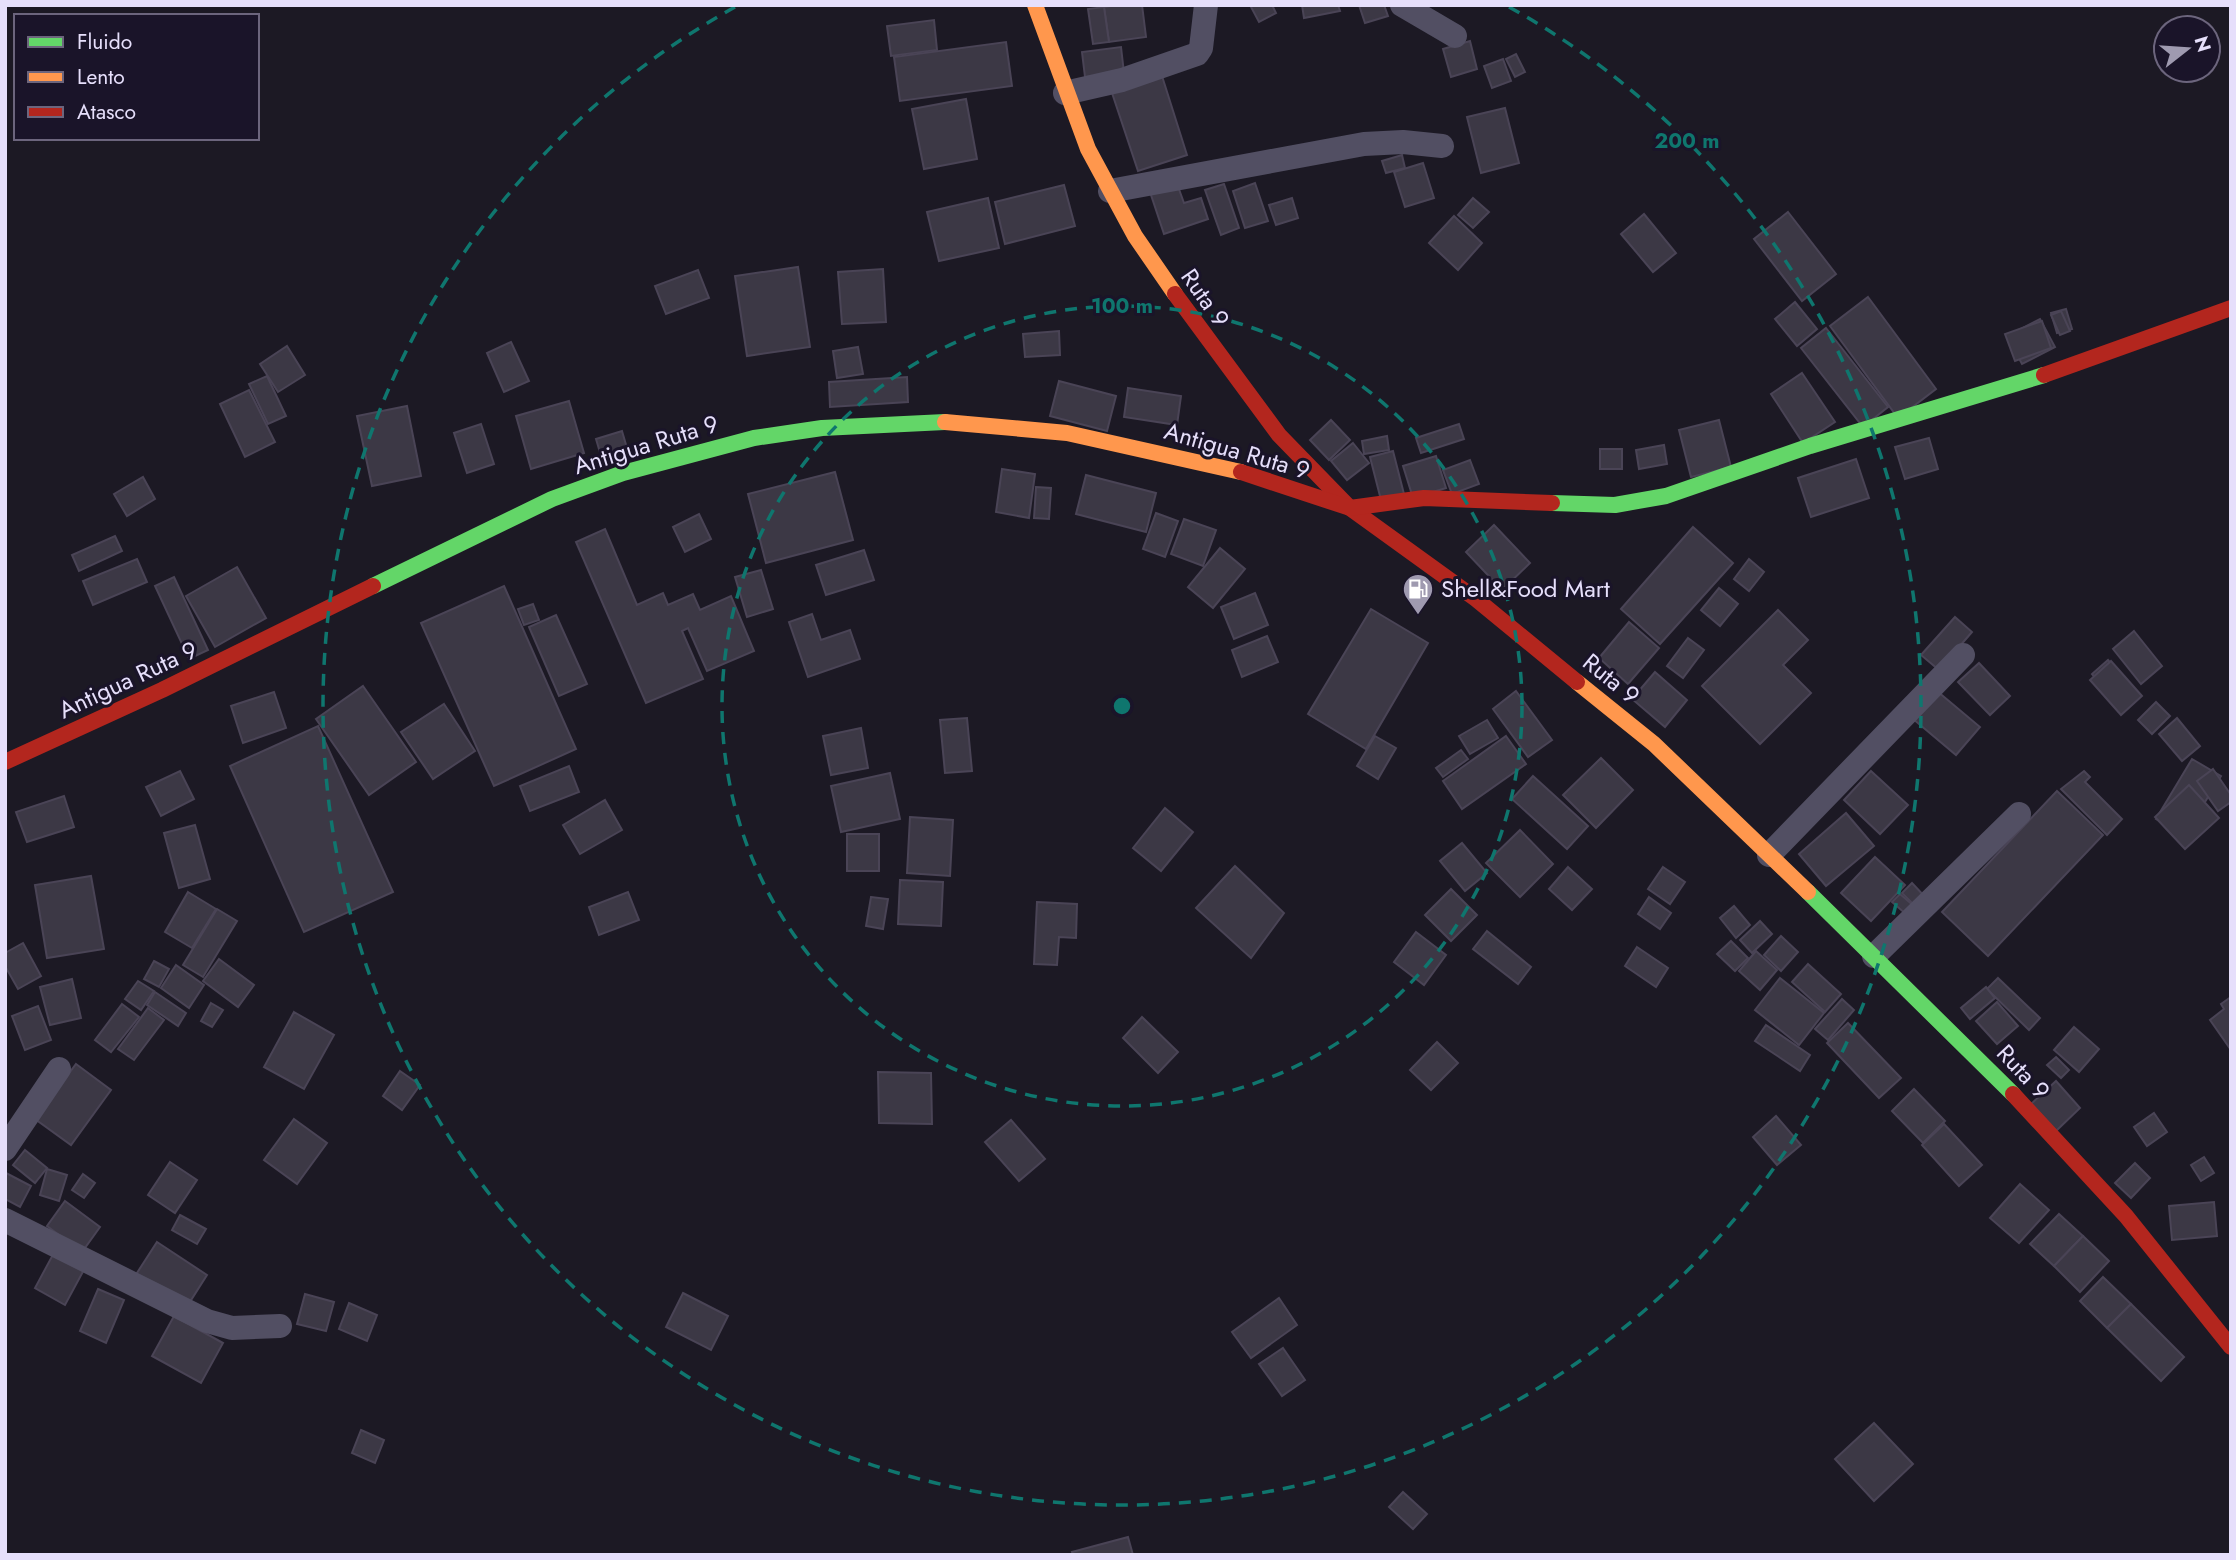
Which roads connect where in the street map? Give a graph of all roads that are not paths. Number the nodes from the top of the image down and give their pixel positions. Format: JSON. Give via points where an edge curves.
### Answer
{"nodes":[{"id":1,"x":1035,"y":5,"type":"edge"},
{"id":2,"x":1206,"y":5,"type":"edge"},
{"id":3,"x":1402,"y":5,"type":"edge"},
{"id":4,"x":1455,"y":36,"type":"dead end"},
{"id":5,"x":1065,"y":93,"type":"junction"},
{"id":6,"x":1442,"y":146,"type":"dead end"},
{"id":7,"x":1110,"y":191,"type":"junction"},
{"id":8,"x":2231,"y":309,"type":"edge"},
{"id":9,"x":1350,"y":508,"type":"junction"},
{"id":10,"x":1963,"y":655,"type":"dead end"},
{"id":11,"x":5,"y":762,"type":"edge"},
{"id":12,"x":2019,"y":814,"type":"dead end"},
{"id":13,"x":1769,"y":855,"type":"junction"},
{"id":14,"x":1874,"y":956,"type":"junction"},
{"id":15,"x":59,"y":1069,"type":"dead end"},
{"id":16,"x":5,"y":1149,"type":"edge"},
{"id":17,"x":5,"y":1220,"type":"edge"},
{"id":18,"x":280,"y":1326,"type":"dead end"},
{"id":19,"x":2231,"y":1347,"type":"edge"}],
"edges":[{"from":1,"to":5,"type":"street","name":"Ruta 9"},
{"from":2,"to":5,"type":"street","via":[[1197,54],[1122,80]]},
{"from":3,"to":4,"type":"street"},
{"from":5,"to":7,"type":"street","name":"Ruta 9"},
{"from":6,"to":7,"type":"street","via":[[1364,144]]},
{"from":7,"to":9,"type":"street","name":"Ruta 9","via":[[1135,236],[1210,345],[1279,435]]},
{"from":8,"to":9,"type":"street","via":[[2022,382],[1810,446],[1666,496],[1615,505],[1424,498]]},
{"from":9,"to":11,"type":"street","name":"Antigua Ruta 9","via":[[1216,465],[1020,428],[954,422],[867,425],[754,438],[623,473],[552,499]]},
{"from":9,"to":13,"type":"street","name":"Ruta 9","via":[[1476,599],[1654,744]]},
{"from":10,"to":13,"type":"street"},
{"from":12,"to":14,"type":"street"},
{"from":13,"to":14,"type":"street","name":"Ruta 9"},
{"from":14,"to":19,"type":"street","name":"Ruta 9","via":[[1982,1061],[2126,1216]]},
{"from":15,"to":16,"type":"street"},
{"from":17,"to":18,"type":"street","via":[[207,1321],[232,1328]]}]}
